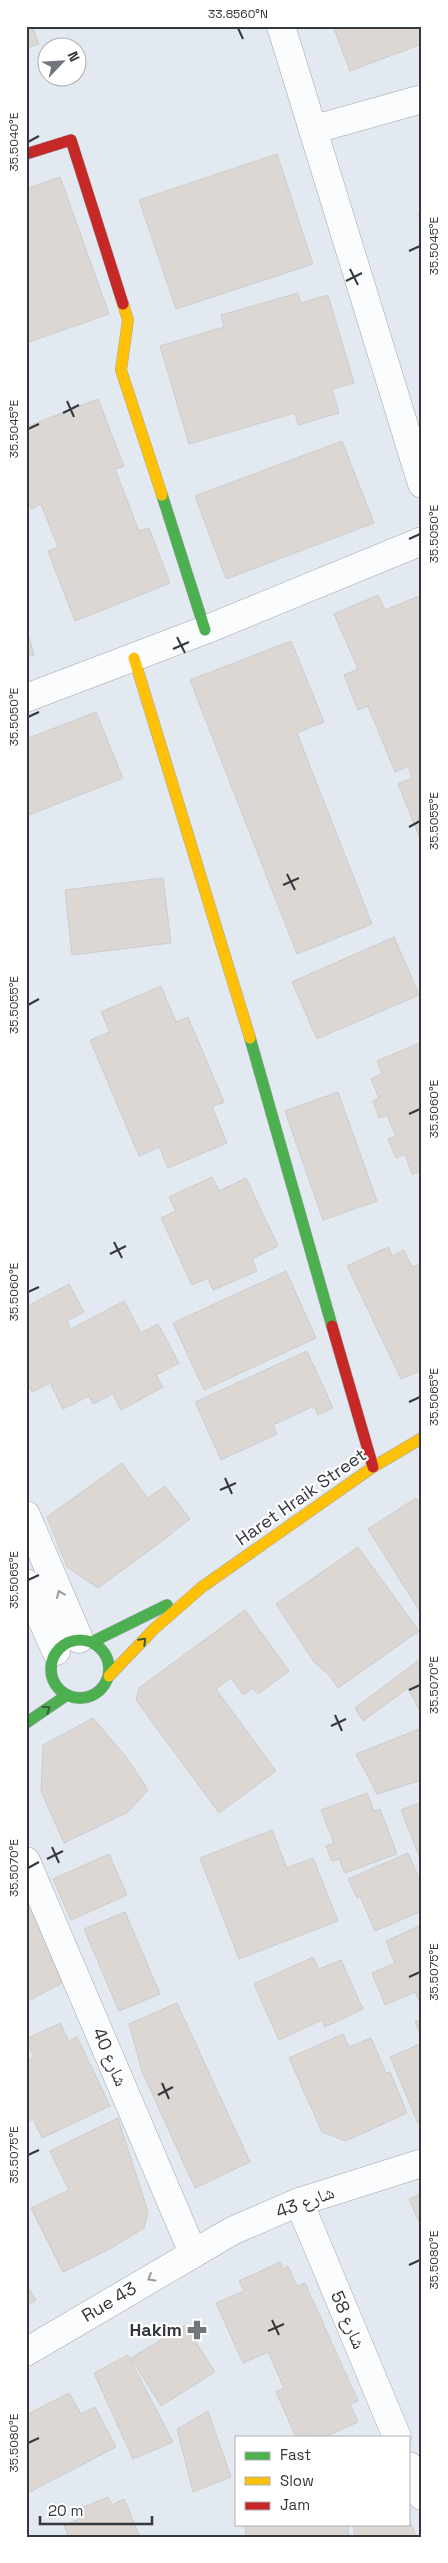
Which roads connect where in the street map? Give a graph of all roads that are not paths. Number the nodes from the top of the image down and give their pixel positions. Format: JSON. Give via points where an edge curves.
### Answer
{"nodes":[{"id":1,"x":281,"y":26,"type":"edge"},
{"id":2,"x":422,"y":99,"type":"edge"},
{"id":3,"x":315,"y":129,"type":"junction"},
{"id":4,"x":26,"y":154,"type":"edge"},
{"id":5,"x":422,"y":484,"type":"edge"},
{"id":6,"x":422,"y":542,"type":"edge"},
{"id":7,"x":206,"y":630,"type":"junction"},
{"id":8,"x":134,"y":658,"type":"junction"},
{"id":9,"x":26,"y":698,"type":"edge"},
{"id":10,"x":422,"y":1438,"type":"edge"},
{"id":11,"x":373,"y":1468,"type":"junction"},
{"id":12,"x":26,"y":1515,"type":"edge"},
{"id":13,"x":26,"y":1583,"type":"edge"},
{"id":14,"x":202,"y":1588,"type":"junction"},
{"id":15,"x":76,"y":1644,"type":"junction"},
{"id":16,"x":109,"y":1676,"type":"junction"},
{"id":17,"x":67,"y":1695,"type":"junction"},
{"id":18,"x":26,"y":1723,"type":"edge"},
{"id":19,"x":26,"y":1861,"type":"edge"},
{"id":20,"x":422,"y":2163,"type":"edge"},
{"id":21,"x":299,"y":2202,"type":"junction"},
{"id":22,"x":193,"y":2253,"type":"junction"},
{"id":23,"x":26,"y":2352,"type":"edge"},
{"id":24,"x":397,"y":2436,"type":"edge"},
{"id":25,"x":410,"y":2468,"type":"edge"},
{"id":26,"x":422,"y":2496,"type":"edge"}],
"edges":[{"from":1,"to":3,"type":"street"},
{"from":2,"to":3,"type":"street"},
{"from":3,"to":5,"type":"street"},
{"from":4,"to":7,"type":"street","via":[[71,140],[128,320],[121,370]]},
{"from":6,"to":7,"type":"street"},
{"from":7,"to":8,"type":"street"},
{"from":8,"to":9,"type":"street"},
{"from":8,"to":11,"type":"street","via":[[248,1028]]},
{"from":10,"to":11,"type":"street","name":"Haret Hraik Street"},
{"from":11,"to":14,"type":"street","name":"Haret Hraik Street"},
{"from":15,"to":12,"type":"street","one_way":true},
{"from":13,"to":15,"type":"street"},
{"from":14,"to":15,"type":"street","name":"Haret Hraik Street"},
{"from":16,"to":14,"type":"street","name":"Haret Hraik Street","one_way":true,"via":[[154,1629]]},
{"from":15,"to":16,"type":"street","via":[[100,1647],[110,1665]]},
{"from":15,"to":17,"type":"street","via":[[51,1664],[51,1676]]},
{"from":16,"to":17,"type":"street","via":[[93,1696],[81,1699]]},
{"from":18,"to":17,"type":"street","one_way":true},
{"from":19,"to":22,"type":"street","name":"شارع 40"},
{"from":20,"to":21,"type":"street","name":"شارع 43"},
{"from":21,"to":22,"type":"street","name":"شارع 43"},
{"from":21,"to":24,"type":"street","name":"شارع 58"},
{"from":22,"to":23,"type":"street","name":"Rue 43","one_way":true},
{"from":25,"to":26,"type":"street"}]}
